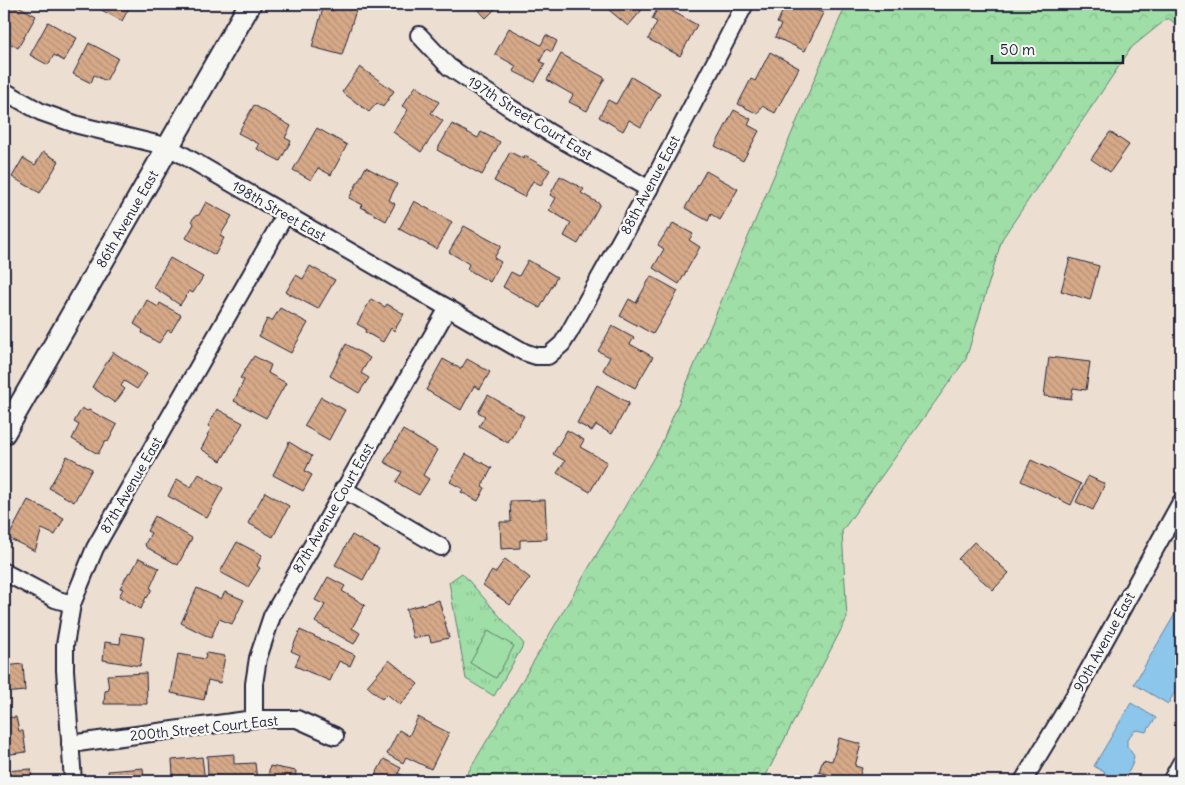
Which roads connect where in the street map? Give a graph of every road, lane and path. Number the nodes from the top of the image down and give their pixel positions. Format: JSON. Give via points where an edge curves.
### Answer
{"nodes":[{"id":1,"x":740,"y":5,"type":"edge"},
{"id":2,"x":245,"y":6,"type":"edge"},
{"id":3,"x":419,"y":35,"type":"dead end"},
{"id":4,"x":4,"y":91,"type":"edge"},
{"id":5,"x":169,"y":147,"type":"junction"},
{"id":6,"x":649,"y":189,"type":"junction"},
{"id":7,"x":286,"y":215,"type":"junction"},
{"id":8,"x":448,"y":308,"type":"junction"},
{"id":9,"x":544,"y":356,"type":"joint"},
{"id":10,"x":4,"y":433,"type":"edge"},
{"id":11,"x":343,"y":489,"type":"junction"},
{"id":12,"x":1181,"y":502,"type":"edge"},
{"id":13,"x":441,"y":547,"type":"dead end"},
{"id":14,"x":4,"y":572,"type":"edge"},
{"id":15,"x":72,"y":604,"type":"junction"},
{"id":16,"x":254,"y":719,"type":"junction"},
{"id":17,"x":335,"y":736,"type":"dead end"},
{"id":18,"x":70,"y":744,"type":"junction"},
{"id":19,"x":1181,"y":763,"type":"edge"},
{"id":20,"x":73,"y":781,"type":"edge"},
{"id":21,"x":1023,"y":781,"type":"edge"},
{"id":22,"x":1171,"y":781,"type":"edge"}],
"edges":[{"from":1,"to":6,"type":"street","name":"88th Avenue East"},
{"from":2,"to":5,"type":"street","name":"86th Avenue East"},
{"from":3,"to":6,"type":"street","name":"197th Street Court East","via":[[449,67],[550,133]]},
{"from":4,"to":5,"type":"street","name":"198th Street East","via":[[42,112],[78,125]]},
{"from":5,"to":7,"type":"street","name":"198th Street East"},
{"from":5,"to":10,"type":"street","name":"86th Avenue East"},
{"from":6,"to":9,"type":"street","name":"88th Avenue East","via":[[569,333],[555,351]]},
{"from":7,"to":8,"type":"street","name":"198th Street East"},
{"from":7,"to":15,"type":"street","name":"87th Avenue East","via":[[95,548]]},
{"from":8,"to":9,"type":"street","name":"198th Street East","via":[[524,352]]},
{"from":8,"to":11,"type":"street","name":"87th Avenue Court East"},
{"from":11,"to":13,"type":"street"},
{"from":11,"to":16,"type":"street","name":"87th Avenue Court East","via":[[272,616],[258,658]]},
{"from":12,"to":21,"type":"street","name":"90th Avenue East","via":[[1073,698]]},
{"from":14,"to":15,"type":"street","via":[[55,599]]},
{"from":15,"to":18,"type":"street","name":"87th Avenue East","via":[[65,646]]},
{"from":16,"to":17,"type":"street","name":"200th Street Court East","via":[[298,718]]},
{"from":16,"to":18,"type":"street","name":"200th Street Court East"},
{"from":18,"to":20,"type":"street","name":"87th Avenue East"},
{"from":19,"to":22,"type":"street"}]}
